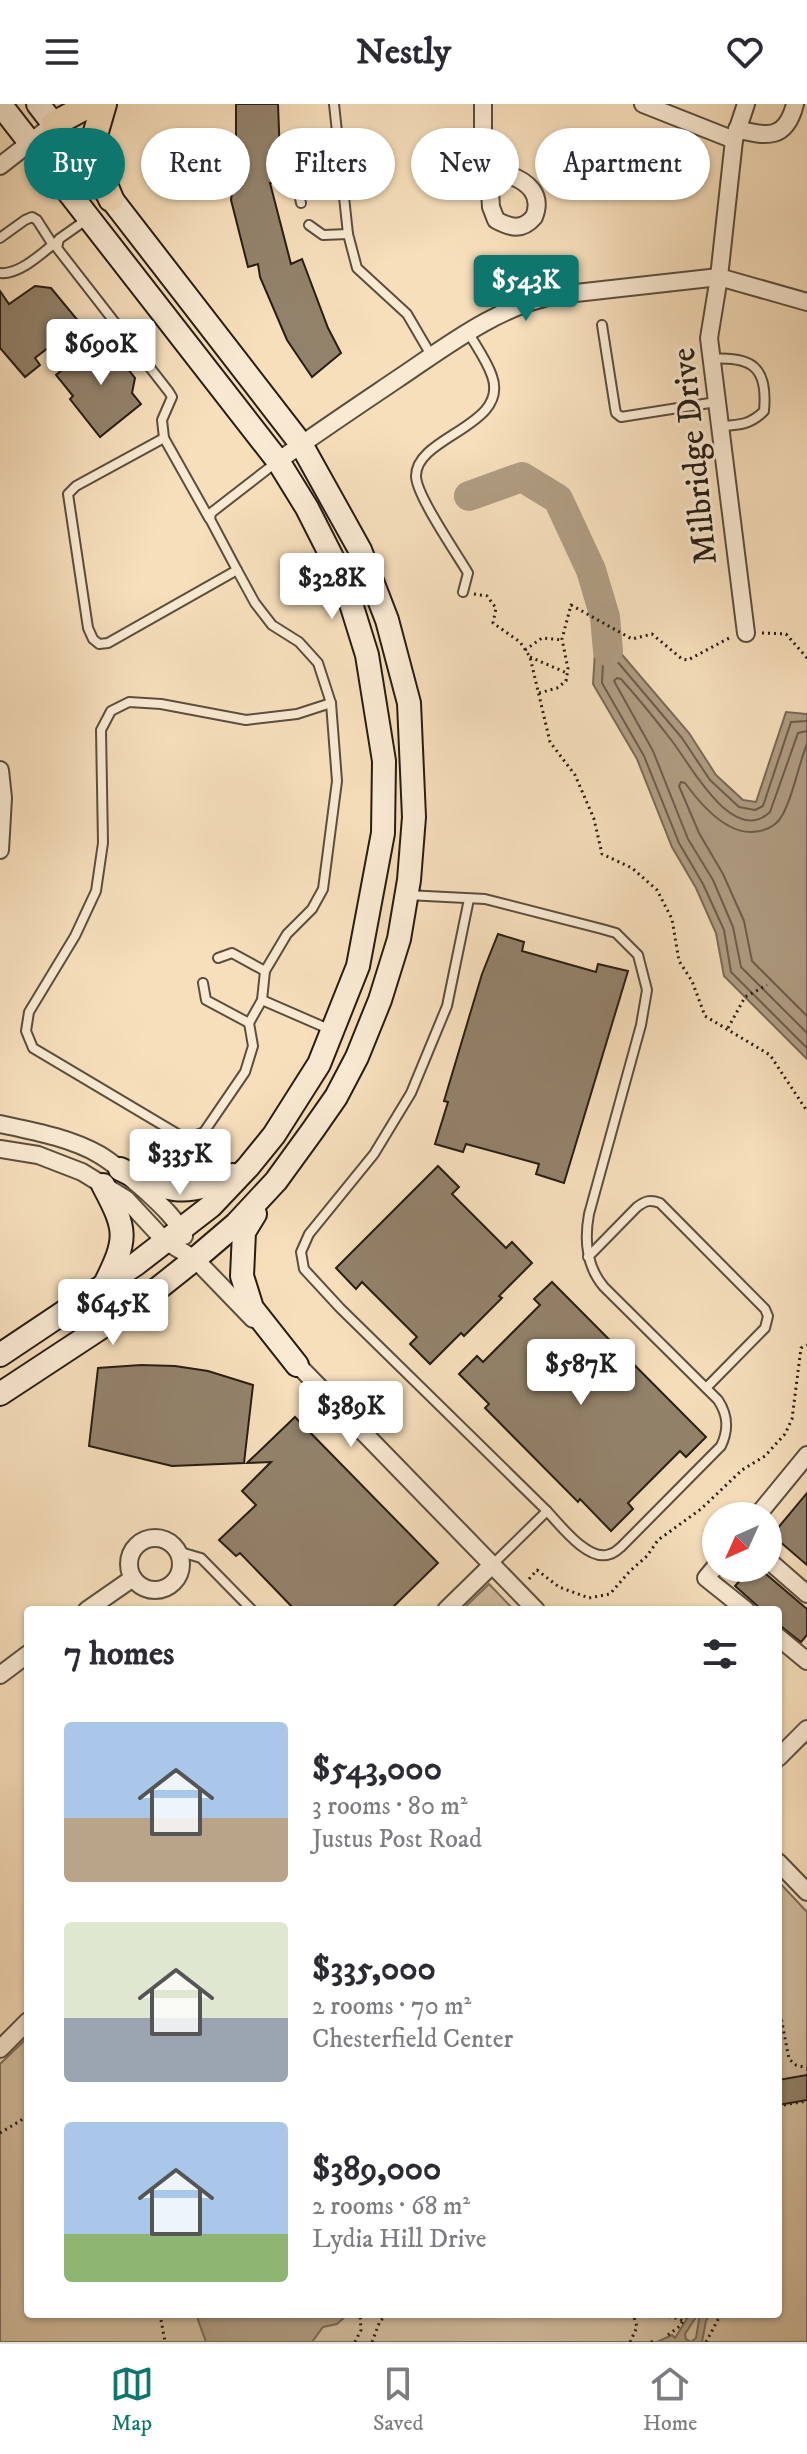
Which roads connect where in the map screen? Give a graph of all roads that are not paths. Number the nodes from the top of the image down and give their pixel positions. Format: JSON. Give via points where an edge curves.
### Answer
{"nodes":[{"id":1,"x":0,"y":104,"type":"edge"},
{"id":2,"x":38,"y":104,"type":"edge"},
{"id":3,"x":68,"y":104,"type":"edge"},
{"id":4,"x":91,"y":104,"type":"edge"},
{"id":5,"x":104,"y":104,"type":"edge"},
{"id":6,"x":334,"y":104,"type":"edge"},
{"id":7,"x":483,"y":104,"type":"edge"},
{"id":8,"x":643,"y":104,"type":"edge"},
{"id":9,"x":746,"y":104,"type":"edge"},
{"id":10,"x":795,"y":104,"type":"edge"},
{"id":11,"x":54,"y":124,"type":"junction"},
{"id":12,"x":49,"y":128,"type":"edge"},
{"id":13,"x":57,"y":128,"type":"edge"},
{"id":14,"x":97,"y":128,"type":"edge"},
{"id":15,"x":337,"y":128,"type":"edge"},
{"id":16,"x":483,"y":128,"type":"edge"},
{"id":17,"x":735,"y":134,"type":"junction"},
{"id":18,"x":24,"y":135,"type":"edge"},
{"id":19,"x":24,"y":148,"type":"edge"},
{"id":20,"x":0,"y":166,"type":"edge"},
{"id":21,"x":75,"y":200,"type":"edge"},
{"id":22,"x":112,"y":200,"type":"edge"},
{"id":23,"x":300,"y":200,"type":"edge"},
{"id":24,"x":344,"y":200,"type":"edge"},
{"id":25,"x":301,"y":203,"type":"dead end"},
{"id":26,"x":89,"y":218,"type":"junction"},
{"id":27,"x":309,"y":225,"type":"dead end"},
{"id":28,"x":348,"y":234,"type":"junction"},
{"id":29,"x":0,"y":238,"type":"edge"},
{"id":30,"x":56,"y":242,"type":"junction"},
{"id":31,"x":0,"y":273,"type":"edge"},
{"id":32,"x":719,"y":277,"type":"junction"},
{"id":33,"x":807,"y":302,"type":"edge"},
{"id":34,"x":602,"y":325,"type":"dead end"},
{"id":35,"x":468,"y":332,"type":"junction"},
{"id":36,"x":431,"y":356,"type":"junction"},
{"id":37,"x":711,"y":359,"type":"junction"},
{"id":38,"x":716,"y":402,"type":"junction"},
{"id":39,"x":719,"y":426,"type":"junction"},
{"id":40,"x":164,"y":438,"type":"junction"},
{"id":41,"x":301,"y":444,"type":"junction"},
{"id":42,"x":278,"y":461,"type":"junction"},
{"id":43,"x":210,"y":519,"type":"junction"},
{"id":44,"x":237,"y":570,"type":"junction"},
{"id":45,"x":463,"y":592,"type":"road end"},
{"id":46,"x":746,"y":633,"type":"road end"},
{"id":47,"x":331,"y":703,"type":"junction"},
{"id":48,"x":0,"y":770,"type":"edge"},
{"id":49,"x":0,"y":850,"type":"edge"},
{"id":50,"x":406,"y":895,"type":"junction"},
{"id":51,"x":469,"y":899,"type":"junction"},
{"id":52,"x":218,"y":958,"type":"dead end"},
{"id":53,"x":265,"y":971,"type":"junction"},
{"id":54,"x":203,"y":983,"type":"dead end"},
{"id":55,"x":262,"y":1000,"type":"junction"},
{"id":56,"x":249,"y":1023,"type":"junction"},
{"id":57,"x":332,"y":1030,"type":"junction"},
{"id":58,"x":0,"y":1124,"type":"edge"},
{"id":59,"x":0,"y":1149,"type":"edge"},
{"id":60,"x":248,"y":1167,"type":"junction"},
{"id":61,"x":120,"y":1169,"type":"junction"},
{"id":62,"x":273,"y":1184,"type":"junction"},
{"id":63,"x":103,"y":1185,"type":"junction"},
{"id":64,"x":173,"y":1235,"type":"junction"},
{"id":65,"x":588,"y":1257,"type":"junction"},
{"id":66,"x":195,"y":1259,"type":"junction"},
{"id":67,"x":105,"y":1285,"type":"junction"},
{"id":68,"x":0,"y":1355,"type":"edge"},
{"id":69,"x":297,"y":1365,"type":"junction"},
{"id":70,"x":706,"y":1388,"type":"junction"},
{"id":71,"x":0,"y":1394,"type":"edge"},
{"id":72,"x":807,"y":1455,"type":"edge"},
{"id":73,"x":768,"y":1502,"type":"edge"},
{"id":74,"x":547,"y":1511,"type":"junction"},
{"id":75,"x":177,"y":1551,"type":"junction"},
{"id":76,"x":492,"y":1565,"type":"junction"},
{"id":77,"x":782,"y":1572,"type":"edge"},
{"id":78,"x":133,"y":1578,"type":"junction"},
{"id":79,"x":711,"y":1582,"type":"edge"},
{"id":80,"x":807,"y":1594,"type":"edge"},
{"id":81,"x":93,"y":1606,"type":"edge"},
{"id":82,"x":248,"y":1606,"type":"edge"},
{"id":83,"x":450,"y":1606,"type":"edge"},
{"id":84,"x":532,"y":1606,"type":"edge"},
{"id":85,"x":741,"y":1606,"type":"edge"},
{"id":86,"x":782,"y":1640,"type":"edge"},
{"id":87,"x":24,"y":1657,"type":"edge"},
{"id":88,"x":807,"y":1661,"type":"edge"},
{"id":89,"x":0,"y":1675,"type":"edge"},
{"id":90,"x":807,"y":1729,"type":"edge"},
{"id":91,"x":782,"y":1754,"type":"edge"},
{"id":92,"x":782,"y":1866,"type":"edge"},
{"id":93,"x":807,"y":1892,"type":"edge"},
{"id":94,"x":24,"y":2025,"type":"edge"},
{"id":95,"x":0,"y":2049,"type":"edge"}],
"edges":[{"from":1,"to":18,"type":"street"},
{"from":2,"to":11,"type":"street"},
{"from":3,"to":11,"type":"main road"},
{"from":4,"to":11,"type":"main road"},
{"from":5,"to":14,"type":"main road"},
{"from":6,"to":15,"type":"lane"},
{"from":7,"to":16,"type":"street"},
{"from":8,"to":17,"type":"street"},
{"from":9,"to":17,"type":"street","name":"Milbridge Drive"},
{"from":10,"to":17,"type":"street","via":[[781,131]]},
{"from":11,"to":12,"type":"street"},
{"from":11,"to":13,"type":"street"},
{"from":17,"to":32,"type":"street","name":"Milbridge Drive"},
{"from":19,"to":20,"type":"street"},
{"from":21,"to":26,"type":"street"},
{"from":22,"to":41,"type":"street"},
{"from":23,"to":25,"type":"lane"},
{"from":24,"to":28,"type":"lane"},
{"from":26,"to":30,"type":"lane"},
{"from":26,"to":42,"type":"street"},
{"from":27,"to":28,"type":"lane","via":[[323,235]]},
{"from":28,"to":36,"type":"lane","via":[[357,268],[407,314]]},
{"from":29,"to":30,"type":"lane","via":[[32,217]]},
{"from":30,"to":31,"type":"lane","via":[[21,267]]},
{"from":30,"to":40,"type":"lane","via":[[172,397],[162,420]]},
{"from":32,"to":33,"type":"street"},
{"from":32,"to":35,"type":"street","via":[[533,299]]},
{"from":32,"to":37,"type":"street","name":"Milbridge Drive","via":[[709,338]]},
{"from":34,"to":38,"type":"lane","via":[[616,413],[621,417]]},
{"from":35,"to":36,"type":"street"},
{"from":35,"to":45,"type":"lane","via":[[492,375],[491,397],[484,413],[423,459],[416,479],[468,573]]},
{"from":36,"to":41,"type":"street"},
{"from":37,"to":38,"type":"street","name":"Milbridge Drive"},
{"from":37,"to":39,"type":"lane","via":[[731,358],[758,370],[764,380],[764,411],[751,423]]},
{"from":38,"to":39,"type":"street","name":"Milbridge Drive"},
{"from":39,"to":46,"type":"street","name":"Milbridge Drive"},
{"from":40,"to":43,"type":"lane"},
{"from":40,"to":44,"type":"lane","via":[[68,494],[93,639],[108,643]]},
{"from":41,"to":42,"type":"street"},
{"from":41,"to":50,"type":"street","via":[[375,585],[409,703],[414,817]]},
{"from":42,"to":43,"type":"lane"},
{"from":42,"to":57,"type":"street","via":[[344,581],[367,655],[384,761],[383,833],[369,914],[358,966]]},
{"from":43,"to":44,"type":"lane"},
{"from":44,"to":47,"type":"lane","via":[[272,625],[299,642],[318,663]]},
{"from":47,"to":53,"type":"lane","via":[[337,781],[323,889]]},
{"from":47,"to":56,"type":"lane","via":[[297,714],[246,720],[161,704],[129,702],[111,711],[101,730],[103,843],[96,891],[29,1012],[26,1031],[33,1048],[186,1139],[204,1132],[245,1072],[253,1046]]},
{"from":48,"to":49,"type":"street"},
{"from":50,"to":51,"type":"lane"},
{"from":50,"to":62,"type":"street","via":[[399,939],[357,1057],[336,1097]]},
{"from":51,"to":65,"type":"lane","via":[[616,933],[638,955],[647,990],[589,1214]]},
{"from":51,"to":74,"type":"lane","via":[[447,1006],[411,1093],[374,1154],[309,1234],[301,1252],[304,1269],[340,1308]]},
{"from":52,"to":53,"type":"lane","via":[[232,953]]},
{"from":53,"to":55,"type":"lane"},
{"from":54,"to":56,"type":"lane","via":[[206,1000]]},
{"from":55,"to":56,"type":"lane"},
{"from":55,"to":57,"type":"lane"},
{"from":57,"to":60,"type":"street","via":[[319,1064]]},
{"from":58,"to":61,"type":"street","via":[[80,1145]]},
{"from":59,"to":63,"type":"street","via":[[38,1155]]},
{"from":60,"to":61,"type":"street","via":[[211,1187],[181,1191]]},
{"from":60,"to":64,"type":"street","via":[[211,1206]]},
{"from":61,"to":64,"type":"street","via":[[159,1203]]},
{"from":62,"to":66,"type":"street"},
{"from":62,"to":69,"type":"street","via":[[244,1232],[242,1276],[252,1308]]},
{"from":63,"to":64,"type":"street"},
{"from":63,"to":67,"type":"street","via":[[118,1213],[122,1235],[120,1255]]},
{"from":64,"to":66,"type":"street"},
{"from":64,"to":67,"type":"street"},
{"from":65,"to":70,"type":"lane","via":[[604,1287]]},
{"from":65,"to":70,"type":"lane","via":[[637,1207],[653,1200],[765,1309],[765,1328]]},
{"from":66,"to":69,"type":"street"},
{"from":66,"to":71,"type":"street","via":[[146,1298]]},
{"from":67,"to":68,"type":"street"},
{"from":69,"to":76,"type":"street"},
{"from":70,"to":74,"type":"lane","via":[[726,1417],[721,1446],[621,1547],[598,1556]]},
{"from":72,"to":73,"type":"street"},
{"from":74,"to":76,"type":"lane"},
{"from":75,"to":78,"type":"street","via":[[180,1571],[168,1587],[149,1590]]},
{"from":75,"to":78,"type":"street","via":[[161,1539],[141,1542],[130,1558]]},
{"from":75,"to":82,"type":"lane","via":[[201,1558]]},
{"from":76,"to":83,"type":"street"},
{"from":76,"to":84,"type":"street"},
{"from":77,"to":80,"type":"street"},
{"from":78,"to":81,"type":"street"},
{"from":79,"to":85,"type":"street"},
{"from":86,"to":88,"type":"street"},
{"from":87,"to":89,"type":"street"},
{"from":90,"to":91,"type":"street"},
{"from":92,"to":93,"type":"street"},
{"from":94,"to":95,"type":"street"}]}
